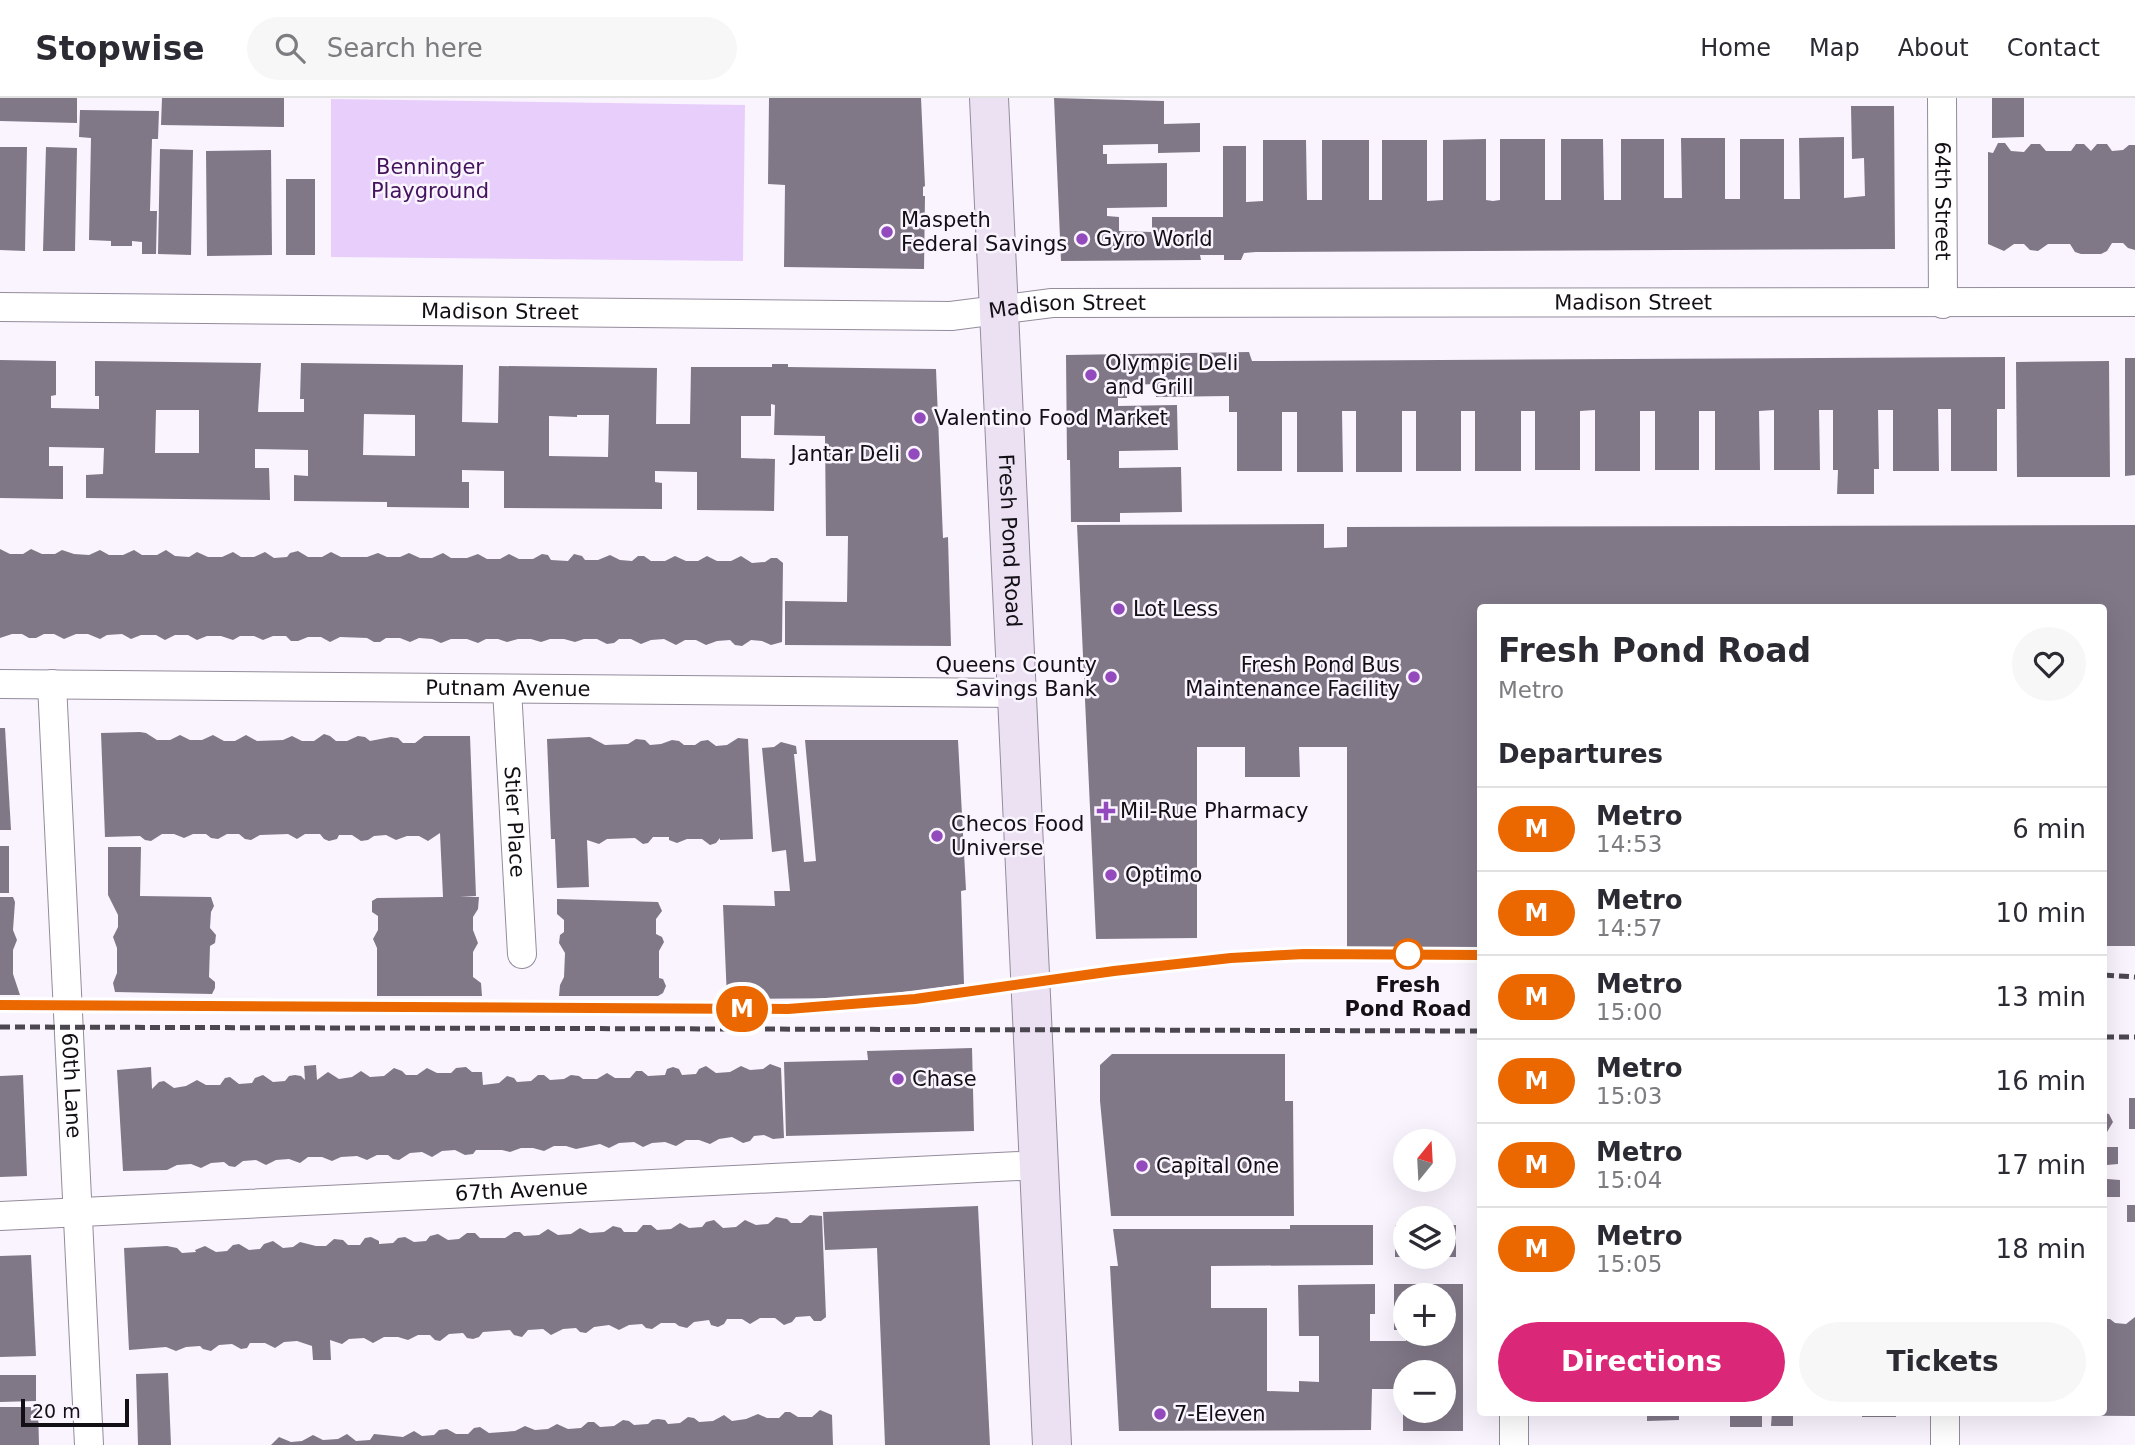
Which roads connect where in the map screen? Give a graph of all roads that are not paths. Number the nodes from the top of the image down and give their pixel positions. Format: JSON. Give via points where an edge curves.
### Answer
{"nodes":[{"id":1,"x":989,"y":98,"type":"edge"},
{"id":2,"x":1942,"y":98,"type":"edge"},
{"id":3,"x":2135,"y":302,"type":"edge"},
{"id":4,"x":1943,"y":303,"type":"junction"},
{"id":5,"x":0,"y":307,"type":"edge"},
{"id":6,"x":999,"y":310,"type":"junction"},
{"id":7,"x":0,"y":684,"type":"edge"},
{"id":8,"x":51,"y":684,"type":"junction"},
{"id":9,"x":507,"y":689,"type":"junction"},
{"id":10,"x":1017,"y":693,"type":"junction"},
{"id":11,"x":522,"y":954,"type":"dead end"},
{"id":12,"x":1040,"y":1166,"type":"junction"},
{"id":13,"x":78,"y":1213,"type":"junction"},
{"id":14,"x":0,"y":1216,"type":"edge"},
{"id":15,"x":1514,"y":1416,"type":"edge"},
{"id":16,"x":1945,"y":1416,"type":"edge"},
{"id":17,"x":89,"y":1445,"type":"edge"},
{"id":18,"x":1052,"y":1445,"type":"edge"},
{"id":19,"x":1514,"y":1445,"type":"edge"},
{"id":20,"x":1945,"y":1445,"type":"edge"}],
"edges":[{"from":1,"to":6,"type":"main road","name":"Fresh Pond Road"},
{"from":2,"to":4,"type":"street","name":"64th Street"},
{"from":3,"to":4,"type":"street","name":"Madison Street"},
{"from":4,"to":6,"type":"street","name":"Madison Street","via":[[1052,303]]},
{"from":5,"to":6,"type":"street","name":"Madison Street","via":[[951,316]]},
{"from":6,"to":10,"type":"main road","name":"Fresh Pond Road"},
{"from":7,"to":8,"type":"street","name":"Putnam Avenue"},
{"from":8,"to":9,"type":"street","name":"Putnam Avenue"},
{"from":8,"to":13,"type":"street","name":"60th Lane"},
{"from":9,"to":10,"type":"street","name":"Putnam Avenue"},
{"from":9,"to":11,"type":"street","name":"Stier Place"},
{"from":10,"to":12,"type":"main road","name":"Fresh Pond Road"},
{"from":12,"to":13,"type":"street","name":"67th Avenue"},
{"from":12,"to":18,"type":"main road","name":"Fresh Pond Road"},
{"from":13,"to":14,"type":"street","name":"67th Avenue"},
{"from":13,"to":17,"type":"street","name":"60th Lane"},
{"from":15,"to":19,"type":"street"},
{"from":16,"to":20,"type":"street"}]}
